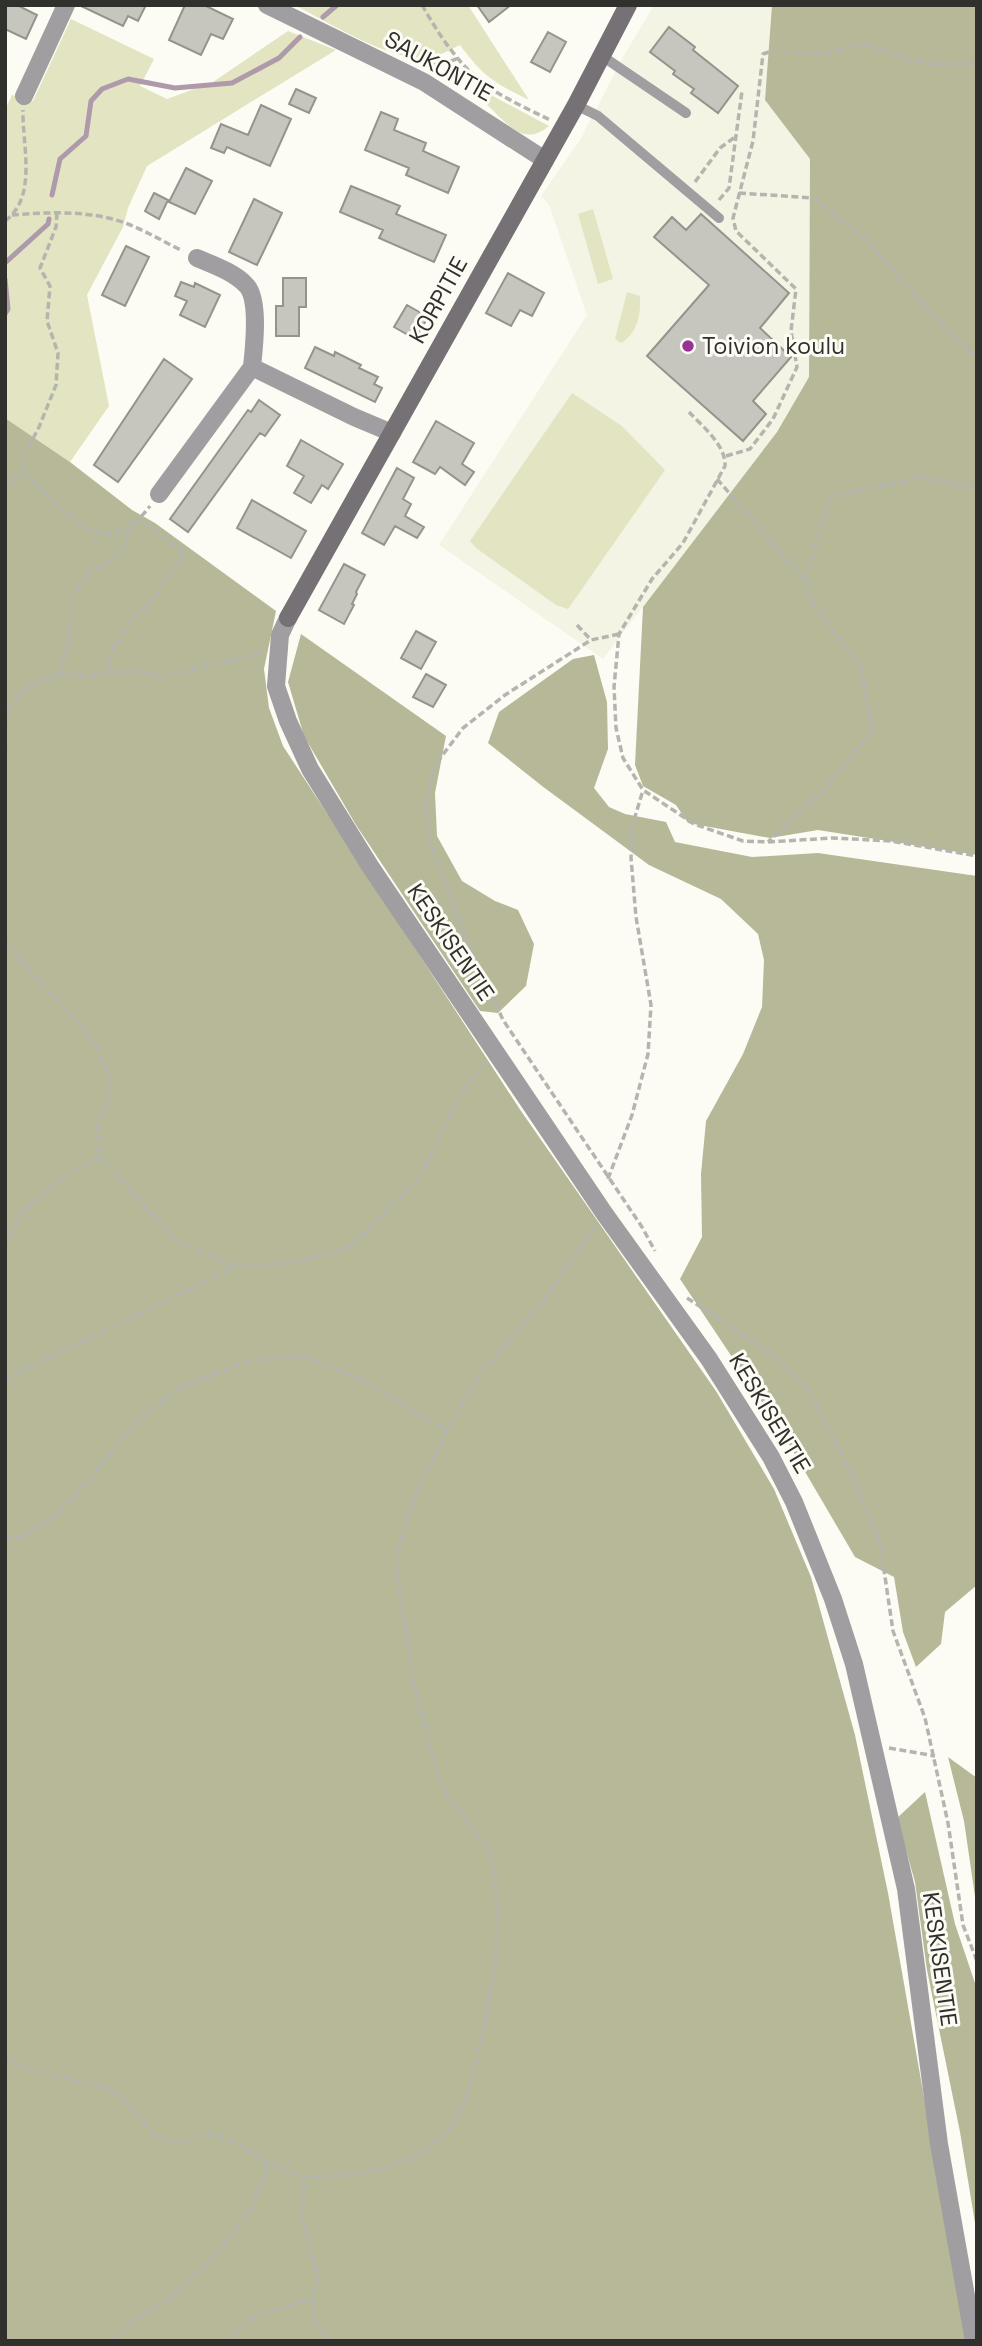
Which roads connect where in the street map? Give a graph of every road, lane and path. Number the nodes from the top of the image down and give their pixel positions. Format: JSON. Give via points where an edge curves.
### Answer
{"nodes":[{"id":1,"x":66,"y":5,"type":"edge"},
{"id":2,"x":267,"y":5,"type":"edge"},
{"id":3,"x":422,"y":5,"type":"edge"},
{"id":4,"x":628,"y":5,"type":"edge"},
{"id":5,"x":602,"y":56,"type":"junction"},
{"id":6,"x":977,"y":58,"type":"edge"},
{"id":7,"x":742,"y":92,"type":"dead end"},
{"id":8,"x":24,"y":96,"type":"joint"},
{"id":9,"x":576,"y":105,"type":"junction"},
{"id":10,"x":686,"y":113,"type":"dead end"},
{"id":11,"x":564,"y":127,"type":"junction"},
{"id":12,"x":735,"y":137,"type":"junction"},
{"id":13,"x":545,"y":160,"type":"junction"},
{"id":14,"x":688,"y":192,"type":"junction"},
{"id":15,"x":739,"y":194,"type":"junction"},
{"id":16,"x":710,"y":211,"type":"junction"},
{"id":17,"x":57,"y":213,"type":"junction"},
{"id":18,"x":12,"y":215,"type":"junction"},
{"id":19,"x":719,"y":218,"type":"dead end"},
{"id":20,"x":5,"y":220,"type":"edge"},
{"id":21,"x":197,"y":258,"type":"joint"},
{"id":22,"x":977,"y":357,"type":"edge"},
{"id":23,"x":252,"y":367,"type":"junction"},
{"id":24,"x":689,"y":412,"type":"dead end"},
{"id":25,"x":391,"y":433,"type":"junction"},
{"id":26,"x":725,"y":456,"type":"junction"},
{"id":27,"x":22,"y":471,"type":"junction"},
{"id":28,"x":717,"y":479,"type":"junction"},
{"id":29,"x":977,"y":488,"type":"edge"},
{"id":30,"x":5,"y":489,"type":"edge"},
{"id":31,"x":159,"y":494,"type":"joint"},
{"id":32,"x":139,"y":520,"type":"junction"},
{"id":33,"x":130,"y":527,"type":"junction"},
{"id":34,"x":805,"y":580,"type":"junction"},
{"id":35,"x":288,"y":618,"type":"joint"},
{"id":36,"x":577,"y":625,"type":"dead end"},
{"id":37,"x":618,"y":634,"type":"junction"},
{"id":38,"x":591,"y":640,"type":"junction"},
{"id":39,"x":278,"y":649,"type":"junction"},
{"id":40,"x":60,"y":673,"type":"junction"},
{"id":41,"x":109,"y":673,"type":"junction"},
{"id":42,"x":5,"y":761,"type":"edge"},
{"id":43,"x":643,"y":790,"type":"junction"},
{"id":44,"x":768,"y":842,"type":"junction"},
{"id":45,"x":977,"y":856,"type":"edge"},
{"id":46,"x":5,"y":945,"type":"edge"},
{"id":47,"x":495,"y":1050,"type":"junction"},
{"id":48,"x":101,"y":1157,"type":"junction"},
{"id":49,"x":608,"y":1179,"type":"junction"},
{"id":50,"x":604,"y":1213,"type":"junction"},
{"id":51,"x":5,"y":1245,"type":"edge"},
{"id":52,"x":657,"y":1255,"type":"dead end"},
{"id":53,"x":236,"y":1267,"type":"junction"},
{"id":54,"x":687,"y":1298,"type":"dead end"},
{"id":55,"x":5,"y":1379,"type":"edge"},
{"id":56,"x":448,"y":1429,"type":"junction"},
{"id":57,"x":5,"y":1537,"type":"edge"},
{"id":58,"x":873,"y":1745,"type":"junction"},
{"id":59,"x":935,"y":1756,"type":"junction"},
{"id":60,"x":976,"y":1959,"type":"edge"},
{"id":61,"x":5,"y":2056,"type":"edge"},
{"id":62,"x":269,"y":2164,"type":"junction"},
{"id":63,"x":304,"y":2178,"type":"junction"},
{"id":64,"x":312,"y":2298,"type":"junction"},
{"id":65,"x":113,"y":2341,"type":"edge"},
{"id":66,"x":226,"y":2341,"type":"edge"},
{"id":67,"x":331,"y":2341,"type":"edge"},
{"id":68,"x":974,"y":2341,"type":"edge"}],
"edges":[{"from":1,"to":8,"type":"street"},
{"from":2,"to":13,"type":"street","name":"SAUKONTIE","via":[[424,82]]},
{"from":3,"to":11,"type":"path","via":[[465,66],[484,84]]},
{"from":4,"to":5,"type":"street","name":"KORPITIE"},
{"from":5,"to":9,"type":"street","name":"KORPITIE"},
{"from":5,"to":10,"type":"lane"},
{"from":6,"to":15,"type":"path","via":[[970,64],[926,64],[864,44],[824,53],[763,54],[753,141]]},
{"from":7,"to":12,"type":"path"},
{"from":8,"to":18,"type":"path","via":[[23,197]]},
{"from":9,"to":11,"type":"street","name":"KORPITIE"},
{"from":9,"to":14,"type":"lane","via":[[598,116]]},
{"from":11,"to":13,"type":"street","name":"KORPITIE"},
{"from":12,"to":14,"type":"path","via":[[720,148]]},
{"from":12,"to":16,"type":"path","via":[[729,188]]},
{"from":13,"to":25,"type":"street","name":"KORPITIE"},
{"from":14,"to":16,"type":"lane"},
{"from":15,"to":22,"type":"path","via":[[814,198],[869,242],[926,308]]},
{"from":15,"to":26,"type":"path","via":[[733,218],[736,231],[796,289],[791,331],[797,367],[774,419],[750,449]]},
{"from":16,"to":19,"type":"lane"},
{"from":17,"to":18,"type":"path"},
{"from":17,"to":21,"type":"path","via":[[126,223]]},
{"from":17,"to":27,"type":"path","via":[[40,268],[50,286],[47,321],[58,353],[56,385],[23,456]]},
{"from":18,"to":20,"type":"path"},
{"from":21,"to":23,"type":"street","via":[[243,282],[252,294]]},
{"from":23,"to":25,"type":"street"},
{"from":23,"to":31,"type":"street"},
{"from":24,"to":26,"type":"path"},
{"from":25,"to":35,"type":"street","name":"KORPITIE"},
{"from":26,"to":28,"type":"path"},
{"from":27,"to":30,"type":"path"},
{"from":27,"to":33,"type":"path","via":[[94,534],[118,533]]},
{"from":28,"to":34,"type":"path"},
{"from":28,"to":37,"type":"path","via":[[683,543],[652,579]]},
{"from":29,"to":34,"type":"path","via":[[921,477],[830,496]]},
{"from":31,"to":32,"type":"path"},
{"from":32,"to":33,"type":"path"},
{"from":32,"to":41,"type":"path","via":[[185,553],[114,646],[107,663]]},
{"from":33,"to":40,"type":"path","via":[[124,545],[110,561],[89,572],[72,599],[69,641]]},
{"from":34,"to":44,"type":"path","via":[[811,602],[861,667],[872,730],[828,786]]},
{"from":35,"to":39,"type":"street","name":"KESKISENTIE"},
{"from":36,"to":38,"type":"path"},
{"from":37,"to":38,"type":"path"},
{"from":37,"to":43,"type":"path","via":[[616,728],[623,758]]},
{"from":38,"to":49,"type":"path","via":[[463,728],[435,765],[425,805],[430,840],[456,914],[503,1020]]},
{"from":39,"to":41,"type":"path","via":[[163,677],[134,671]]},
{"from":39,"to":47,"type":"street","name":"KESKISENTIE","via":[[276,686],[310,769]]},
{"from":40,"to":41,"type":"path","via":[[90,677]]},
{"from":40,"to":42,"type":"path","via":[[30,686],[6,707]]},
{"from":43,"to":44,"type":"path","via":[[694,824],[743,841]]},
{"from":43,"to":49,"type":"path","via":[[632,827],[631,858],[650,1005],[648,1054]]},
{"from":44,"to":45,"type":"path","via":[[891,841]]},
{"from":46,"to":48,"type":"path","via":[[78,1021],[105,1065],[108,1101],[97,1129]]},
{"from":47,"to":50,"type":"street","name":"KESKISENTIE"},
{"from":47,"to":53,"type":"path","via":[[460,1094],[420,1178],[350,1247],[299,1262]]},
{"from":48,"to":51,"type":"path","via":[[66,1175],[22,1212]]},
{"from":48,"to":53,"type":"path","via":[[174,1240]]},
{"from":49,"to":52,"type":"path"},
{"from":50,"to":56,"type":"path","via":[[543,1301],[482,1371]]},
{"from":50,"to":58,"type":"street","name":"KESKISENTIE","via":[[709,1359],[794,1502],[850,1651]]},
{"from":53,"to":55,"type":"path"},
{"from":54,"to":59,"type":"path","via":[[771,1355],[809,1391],[852,1474],[880,1543],[893,1631]]},
{"from":56,"to":57,"type":"path","via":[[361,1380],[306,1357],[252,1360],[181,1387],[137,1420],[54,1518],[20,1538]]},
{"from":56,"to":63,"type":"path","via":[[418,1488],[399,1544],[398,1582],[414,1686],[438,1776],[448,1797],[487,1847],[494,1865],[496,1963],[483,2034],[466,2099],[449,2129],[422,2153],[387,2168]]},
{"from":58,"to":59,"type":"path"},
{"from":58,"to":68,"type":"street","name":"KESKISENTIE","via":[[906,1889],[939,2144]]},
{"from":59,"to":60,"type":"path","via":[[964,1925]]},
{"from":61,"to":62,"type":"path","via":[[18,2065],[113,2091],[155,2137],[178,2143],[208,2134],[235,2142]]},
{"from":62,"to":63,"type":"path"},
{"from":62,"to":65,"type":"path","via":[[252,2207],[209,2261],[170,2299],[132,2322]]},
{"from":63,"to":64,"type":"path","via":[[302,2216],[317,2277]]},
{"from":64,"to":66,"type":"path","via":[[257,2315]]},
{"from":64,"to":67,"type":"path","via":[[316,2323]]}]}
